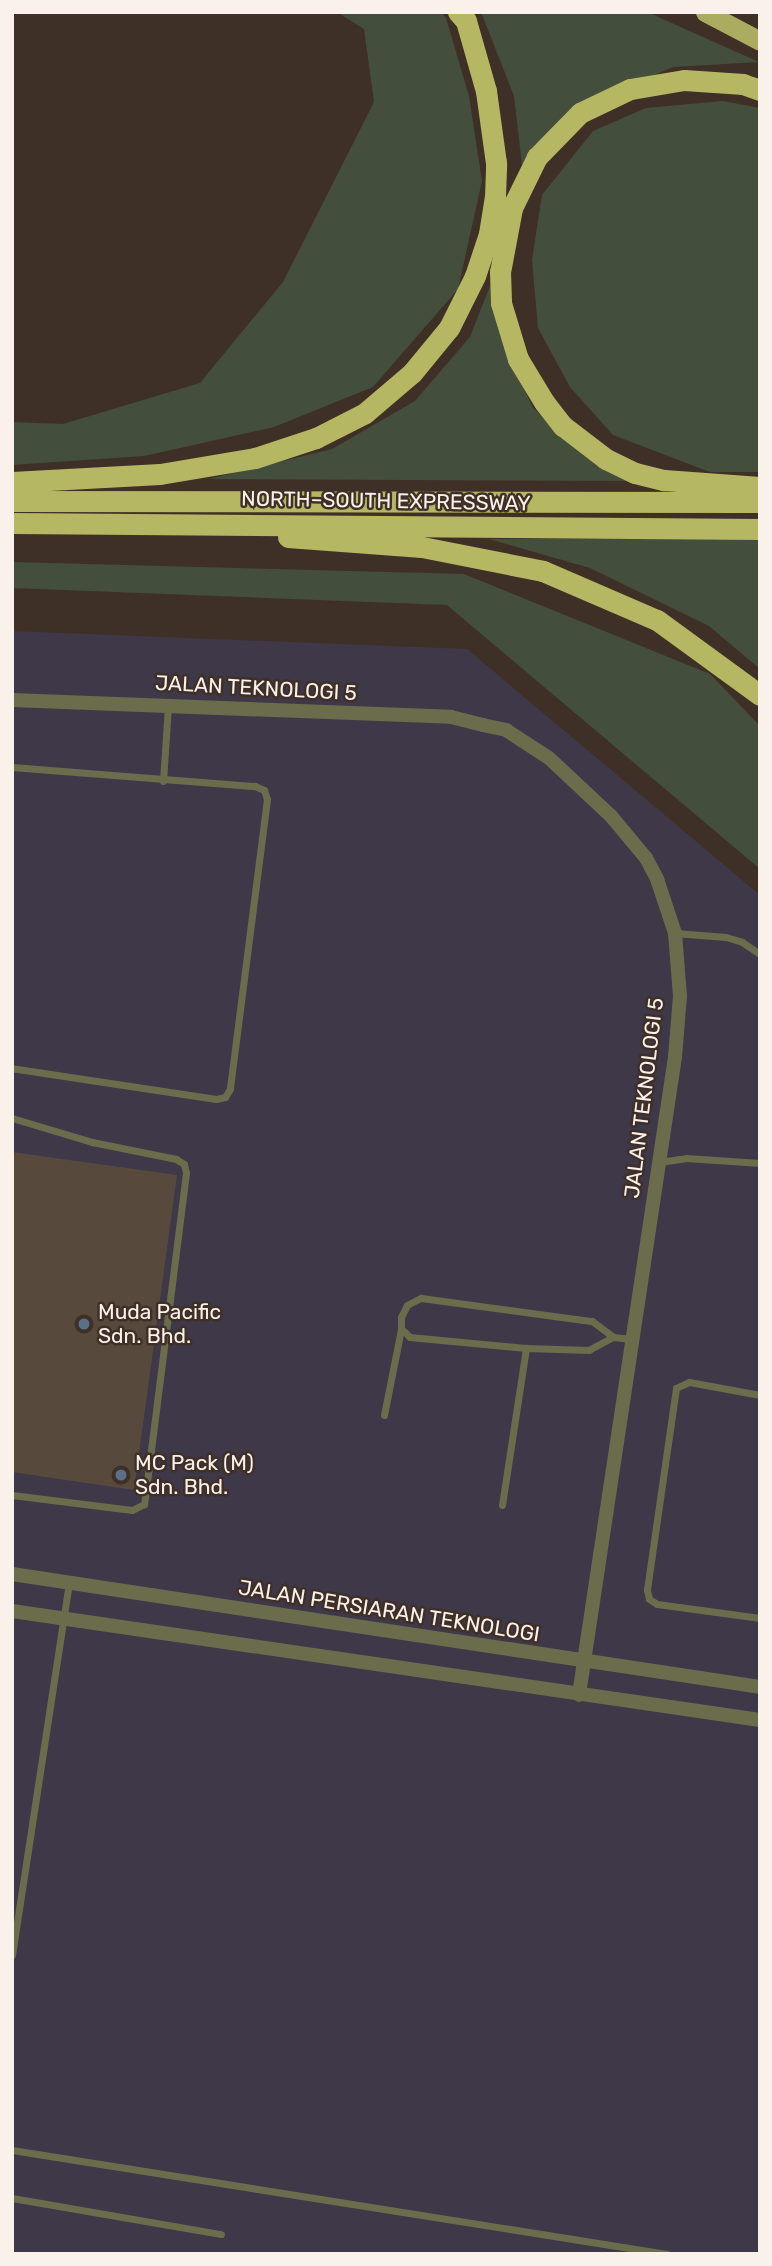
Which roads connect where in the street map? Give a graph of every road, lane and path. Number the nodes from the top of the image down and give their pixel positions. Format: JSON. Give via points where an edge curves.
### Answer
{"nodes":[{"id":1,"x":458,"y":12,"type":"edge"},
{"id":2,"x":705,"y":12,"type":"edge"},
{"id":3,"x":760,"y":41,"type":"edge"},
{"id":4,"x":760,"y":90,"type":"edge"},
{"id":5,"x":12,"y":482,"type":"edge"},
{"id":6,"x":760,"y":487,"type":"edge"},
{"id":7,"x":12,"y":501,"type":"edge"},
{"id":8,"x":760,"y":502,"type":"edge"},
{"id":9,"x":12,"y":523,"type":"edge"},
{"id":10,"x":187,"y":524,"type":"junction"},
{"id":11,"x":760,"y":529,"type":"edge"},
{"id":12,"x":760,"y":695,"type":"edge"},
{"id":13,"x":12,"y":700,"type":"edge"},
{"id":14,"x":168,"y":705,"type":"junction"},
{"id":15,"x":12,"y":767,"type":"edge"},
{"id":16,"x":163,"y":780,"type":"junction"},
{"id":17,"x":675,"y":933,"type":"junction"},
{"id":18,"x":760,"y":954,"type":"edge"},
{"id":19,"x":12,"y":1068,"type":"edge"},
{"id":20,"x":12,"y":1118,"type":"edge"},
{"id":21,"x":658,"y":1162,"type":"junction"},
{"id":22,"x":760,"y":1163,"type":"edge"},
{"id":23,"x":401,"y":1329,"type":"junction"},
{"id":24,"x":613,"y":1337,"type":"junction"},
{"id":25,"x":631,"y":1339,"type":"junction"},
{"id":26,"x":526,"y":1348,"type":"junction"},
{"id":27,"x":760,"y":1395,"type":"edge"},
{"id":28,"x":384,"y":1415,"type":"dead end"},
{"id":29,"x":12,"y":1495,"type":"edge"},
{"id":30,"x":502,"y":1505,"type":"dead end"},
{"id":31,"x":12,"y":1574,"type":"edge"},
{"id":32,"x":69,"y":1583,"type":"junction"},
{"id":33,"x":12,"y":1611,"type":"edge"},
{"id":34,"x":760,"y":1618,"type":"edge"},
{"id":35,"x":63,"y":1619,"type":"junction"},
{"id":36,"x":584,"y":1662,"type":"junction"},
{"id":37,"x":760,"y":1687,"type":"edge"},
{"id":38,"x":579,"y":1695,"type":"junction"},
{"id":39,"x":760,"y":1720,"type":"edge"},
{"id":40,"x":12,"y":1955,"type":"edge"},
{"id":41,"x":12,"y":2150,"type":"edge"},
{"id":42,"x":12,"y":2198,"type":"edge"},
{"id":43,"x":221,"y":2234,"type":"dead end"},
{"id":44,"x":667,"y":2254,"type":"edge"}],
"edges":[{"from":1,"to":5,"type":"highway","via":[[466,21],[486,91],[496,163],[495,197],[475,276],[449,328],[412,373],[365,413],[316,438],[255,458],[160,474]]},
{"from":2,"to":3,"type":"highway"},
{"from":4,"to":6,"type":"highway","via":[[743,84],[684,80],[630,89],[580,113],[537,157],[512,208],[500,272],[501,303],[518,359],[563,426],[606,459],[635,473],[664,480]]},
{"from":7,"to":8,"type":"highway","name":"NORTH–SOUTH EXPRESSWAY"},
{"from":9,"to":10,"type":"highway","name":"NORTH–SOUTH EXPRESSWAY"},
{"from":10,"to":11,"type":"highway","name":"NORTH–SOUTH EXPRESSWAY"},
{"from":10,"to":12,"type":"highway","via":[[268,536],[422,547],[543,571],[657,620]]},
{"from":13,"to":14,"type":"street","name":"JALAN TEKNOLOGI 5"},
{"from":14,"to":16,"type":"lane"},
{"from":14,"to":17,"type":"street","name":"JALAN TEKNOLOGI 5","via":[[451,718],[506,730],[549,758],[631,838],[657,879]]},
{"from":15,"to":16,"type":"lane"},
{"from":16,"to":19,"type":"lane","via":[[256,786],[267,794],[228,1093],[216,1099]]},
{"from":17,"to":18,"type":"lane","via":[[726,937]]},
{"from":17,"to":21,"type":"street","name":"JALAN TEKNOLOGI 5","via":[[679,1009]]},
{"from":20,"to":29,"type":"lane","via":[[176,1160],[184,1164],[186,1173],[144,1504],[132,1510]]},
{"from":21,"to":22,"type":"lane","via":[[686,1158]]},
{"from":21,"to":25,"type":"street","name":"JALAN TEKNOLOGI 5"},
{"from":23,"to":24,"type":"lane","via":[[407,1305],[421,1298],[592,1321]]},
{"from":23,"to":26,"type":"lane","via":[[410,1337]]},
{"from":23,"to":28,"type":"lane"},
{"from":24,"to":25,"type":"lane"},
{"from":24,"to":26,"type":"lane","via":[[589,1350]]},
{"from":25,"to":36,"type":"street","name":"JALAN TEKNOLOGI 5"},
{"from":26,"to":30,"type":"lane"},
{"from":27,"to":34,"type":"lane","via":[[689,1382],[676,1388],[647,1590],[649,1600],[657,1604]]},
{"from":31,"to":32,"type":"street","name":"JALAN PERSIARAN TEKNOLOGI"},
{"from":32,"to":35,"type":"lane"},
{"from":32,"to":36,"type":"street","name":"JALAN PERSIARAN TEKNOLOGI"},
{"from":33,"to":35,"type":"street"},
{"from":35,"to":38,"type":"street"},
{"from":35,"to":40,"type":"lane"},
{"from":36,"to":37,"type":"street","name":"JALAN PERSIARAN TEKNOLOGI"},
{"from":36,"to":38,"type":"street","name":"JALAN TEKNOLOGI 5"},
{"from":38,"to":39,"type":"street"},
{"from":41,"to":44,"type":"lane"},
{"from":42,"to":43,"type":"lane"}]}
